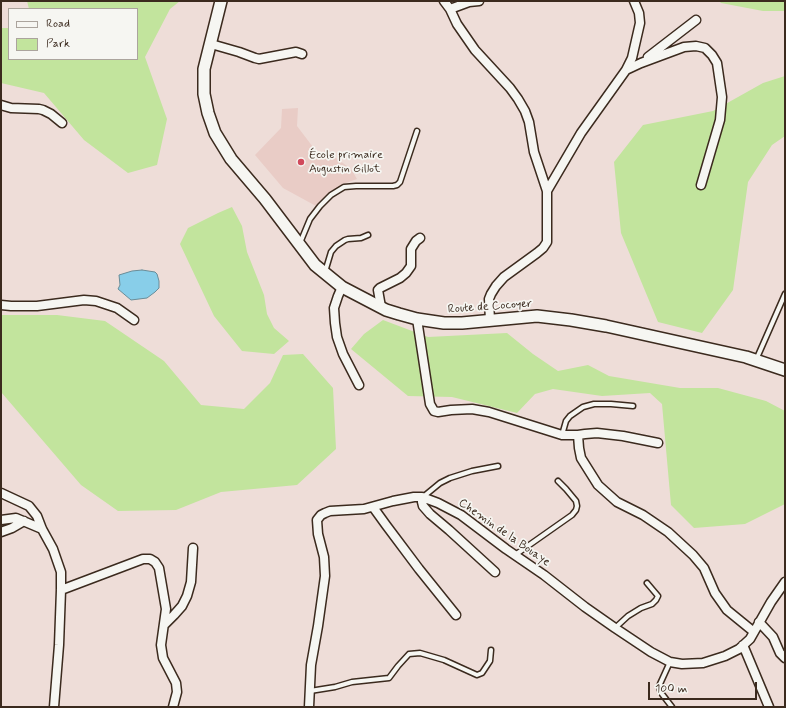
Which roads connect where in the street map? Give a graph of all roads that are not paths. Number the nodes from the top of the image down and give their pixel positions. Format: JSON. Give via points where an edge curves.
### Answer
{"nodes":[{"id":1,"x":221,"y":1,"type":"edge"},
{"id":2,"x":444,"y":1,"type":"edge"},
{"id":3,"x":479,"y":1,"type":"edge"},
{"id":4,"x":634,"y":1,"type":"edge"},
{"id":5,"x":450,"y":9,"type":"junction"},
{"id":6,"x":696,"y":20,"type":"dead end"},
{"id":7,"x":211,"y":44,"type":"junction"},
{"id":8,"x":302,"y":54,"type":"dead end"},
{"id":9,"x":641,"y":63,"type":"junction"},
{"id":10,"x":626,"y":70,"type":"junction"},
{"id":11,"x":1,"y":105,"type":"edge"},
{"id":12,"x":62,"y":123,"type":"dead end"},
{"id":13,"x":417,"y":131,"type":"dead end"},
{"id":14,"x":700,"y":185,"type":"dead end"},
{"id":15,"x":547,"y":191,"type":"junction"},
{"id":16,"x":368,"y":235,"type":"dead end"},
{"id":17,"x":420,"y":238,"type":"dead end"},
{"id":18,"x":299,"y":245,"type":"junction"},
{"id":19,"x":325,"y":272,"type":"junction"},
{"id":20,"x":342,"y":287,"type":"junction"},
{"id":21,"x":785,"y":294,"type":"edge"},
{"id":22,"x":1,"y":305,"type":"edge"},
{"id":23,"x":381,"y":307,"type":"junction"},
{"id":24,"x":417,"y":319,"type":"junction"},
{"id":25,"x":134,"y":320,"type":"dead end"},
{"id":26,"x":490,"y":321,"type":"junction"},
{"id":27,"x":756,"y":360,"type":"junction"},
{"id":28,"x":785,"y":370,"type":"edge"},
{"id":29,"x":359,"y":385,"type":"dead end"},
{"id":30,"x":633,"y":406,"type":"dead end"},
{"id":31,"x":562,"y":435,"type":"junction"},
{"id":32,"x":578,"y":435,"type":"junction"},
{"id":33,"x":658,"y":444,"type":"dead end"},
{"id":34,"x":498,"y":466,"type":"dead end"},
{"id":35,"x":558,"y":480,"type":"dead end"},
{"id":36,"x":1,"y":493,"type":"edge"},
{"id":37,"x":422,"y":497,"type":"junction"},
{"id":38,"x":373,"y":507,"type":"junction"},
{"id":39,"x":1,"y":520,"type":"edge"},
{"id":40,"x":24,"y":521,"type":"junction"},
{"id":41,"x":42,"y":529,"type":"junction"},
{"id":42,"x":1,"y":532,"type":"edge"},
{"id":43,"x":194,"y":548,"type":"dead end"},
{"id":44,"x":515,"y":555,"type":"junction"},
{"id":45,"x":495,"y":572,"type":"dead end"},
{"id":46,"x":785,"y":582,"type":"edge"},
{"id":47,"x":647,"y":583,"type":"dead end"},
{"id":48,"x":62,"y":590,"type":"junction"},
{"id":49,"x":456,"y":615,"type":"dead end"},
{"id":50,"x":759,"y":622,"type":"junction"},
{"id":51,"x":164,"y":625,"type":"junction"},
{"id":52,"x":614,"y":628,"type":"junction"},
{"id":53,"x":754,"y":632,"type":"junction"},
{"id":54,"x":743,"y":645,"type":"junction"},
{"id":55,"x":491,"y":650,"type":"dead end"},
{"id":56,"x":785,"y":658,"type":"edge"},
{"id":57,"x":670,"y":662,"type":"junction"},
{"id":58,"x":310,"y":691,"type":"junction"},
{"id":59,"x":54,"y":707,"type":"edge"},
{"id":60,"x":173,"y":707,"type":"edge"},
{"id":61,"x":309,"y":707,"type":"edge"},
{"id":62,"x":672,"y":707,"type":"edge"},
{"id":63,"x":769,"y":707,"type":"edge"}],
"edges":[{"from":1,"to":7,"type":"main road","name":"Route de Cocoyer"},
{"from":2,"to":5,"type":"street"},
{"from":3,"to":5,"type":"street"},
{"from":4,"to":10,"type":"street","via":[[640,23],[632,58]]},
{"from":5,"to":15,"type":"street","via":[[474,50],[510,88],[525,111],[534,152]]},
{"from":6,"to":9,"type":"street"},
{"from":7,"to":8,"type":"street","via":[[255,58],[296,52]]},
{"from":7,"to":18,"type":"main road","name":"Route de Cocoyer","via":[[204,69],[204,94],[215,133],[231,159]]},
{"from":9,"to":10,"type":"street"},
{"from":9,"to":14,"type":"street","via":[[684,47],[696,46],[705,48],[717,63],[722,97],[720,120]]},
{"from":10,"to":15,"type":"street","via":[[581,133]]},
{"from":11,"to":12,"type":"street","via":[[43,110]]},
{"from":13,"to":18,"type":"lane","via":[[397,185],[344,187],[320,206],[310,220]]},
{"from":15,"to":26,"type":"street","via":[[547,242],[496,286],[489,299]]},
{"from":16,"to":19,"type":"lane","via":[[345,240],[336,246],[331,252]]},
{"from":17,"to":23,"type":"street","via":[[412,248],[411,266],[406,273],[378,290]]},
{"from":18,"to":19,"type":"main road","name":"Route de Cocoyer","via":[[315,265]]},
{"from":19,"to":20,"type":"main road","name":"Route de Cocoyer"},
{"from":20,"to":23,"type":"main road","name":"Route de Cocoyer"},
{"from":20,"to":29,"type":"street","via":[[334,308],[335,324],[343,354]]},
{"from":21,"to":27,"type":"lane"},
{"from":22,"to":25,"type":"street","via":[[37,306],[84,300],[96,301],[117,308]]},
{"from":23,"to":24,"type":"main road","name":"Route de Cocoyer"},
{"from":24,"to":26,"type":"main road","name":"Route de Cocoyer","via":[[444,323]]},
{"from":24,"to":31,"type":"street","via":[[430,404],[434,411],[472,409],[489,412]]},
{"from":26,"to":27,"type":"main road","name":"Route de Cocoyer","via":[[537,316],[571,320]]},
{"from":27,"to":28,"type":"main road","name":"Route de Cocoyer"},
{"from":30,"to":31,"type":"lane","via":[[594,404],[583,407],[566,421]]},
{"from":31,"to":32,"type":"street"},
{"from":32,"to":33,"type":"street","via":[[617,435]]},
{"from":32,"to":53,"type":"street","via":[[581,458],[598,485],[617,502],[644,515],[668,532],[693,555],[704,568],[726,610]]},
{"from":34,"to":37,"type":"lane","via":[[450,478]]},
{"from":35,"to":44,"type":"lane","via":[[576,501],[576,510]]},
{"from":36,"to":41,"type":"street","via":[[29,506],[37,516]]},
{"from":37,"to":38,"type":"street","name":"Chemin de la Bouaye"},
{"from":37,"to":44,"type":"street","name":"Chemin de la Bouaye","via":[[461,515]]},
{"from":37,"to":45,"type":"street","via":[[423,506],[430,514]]},
{"from":38,"to":49,"type":"street"},
{"from":38,"to":58,"type":"street","name":"Chemin de la Bouaye","via":[[330,511],[318,520],[318,534],[324,557],[324,576],[311,665]]},
{"from":39,"to":40,"type":"street","via":[[16,518]]},
{"from":40,"to":41,"type":"street"},
{"from":40,"to":42,"type":"street"},
{"from":41,"to":48,"type":"street","via":[[61,572]]},
{"from":43,"to":51,"type":"street","via":[[187,596],[182,606]]},
{"from":44,"to":52,"type":"street","name":"Chemin de la Bouaye"},
{"from":46,"to":50,"type":"street","name":"Chemin de la Bouaye"},
{"from":47,"to":52,"type":"lane","via":[[658,596],[656,600],[628,616]]},
{"from":48,"to":51,"type":"street","via":[[143,559],[150,559],[159,568],[166,609]]},
{"from":48,"to":59,"type":"street"},
{"from":50,"to":53,"type":"street","name":"Chemin de la Bouaye"},
{"from":50,"to":56,"type":"street","via":[[773,637]]},
{"from":51,"to":60,"type":"street","via":[[162,658],[176,683],[177,692]]},
{"from":52,"to":57,"type":"street","name":"Chemin de la Bouaye"},
{"from":53,"to":54,"type":"street","name":"Chemin de la Bouaye"},
{"from":54,"to":57,"type":"street","name":"Chemin de la Bouaye","via":[[725,656],[703,663]]},
{"from":54,"to":63,"type":"street"},
{"from":55,"to":58,"type":"lane","via":[[490,662],[477,675],[444,660],[420,653],[409,654],[389,678],[352,682]]},
{"from":57,"to":62,"type":"lane","via":[[660,684],[660,690]]},
{"from":58,"to":61,"type":"street","name":"Chemin de la Bouaye"}]}
